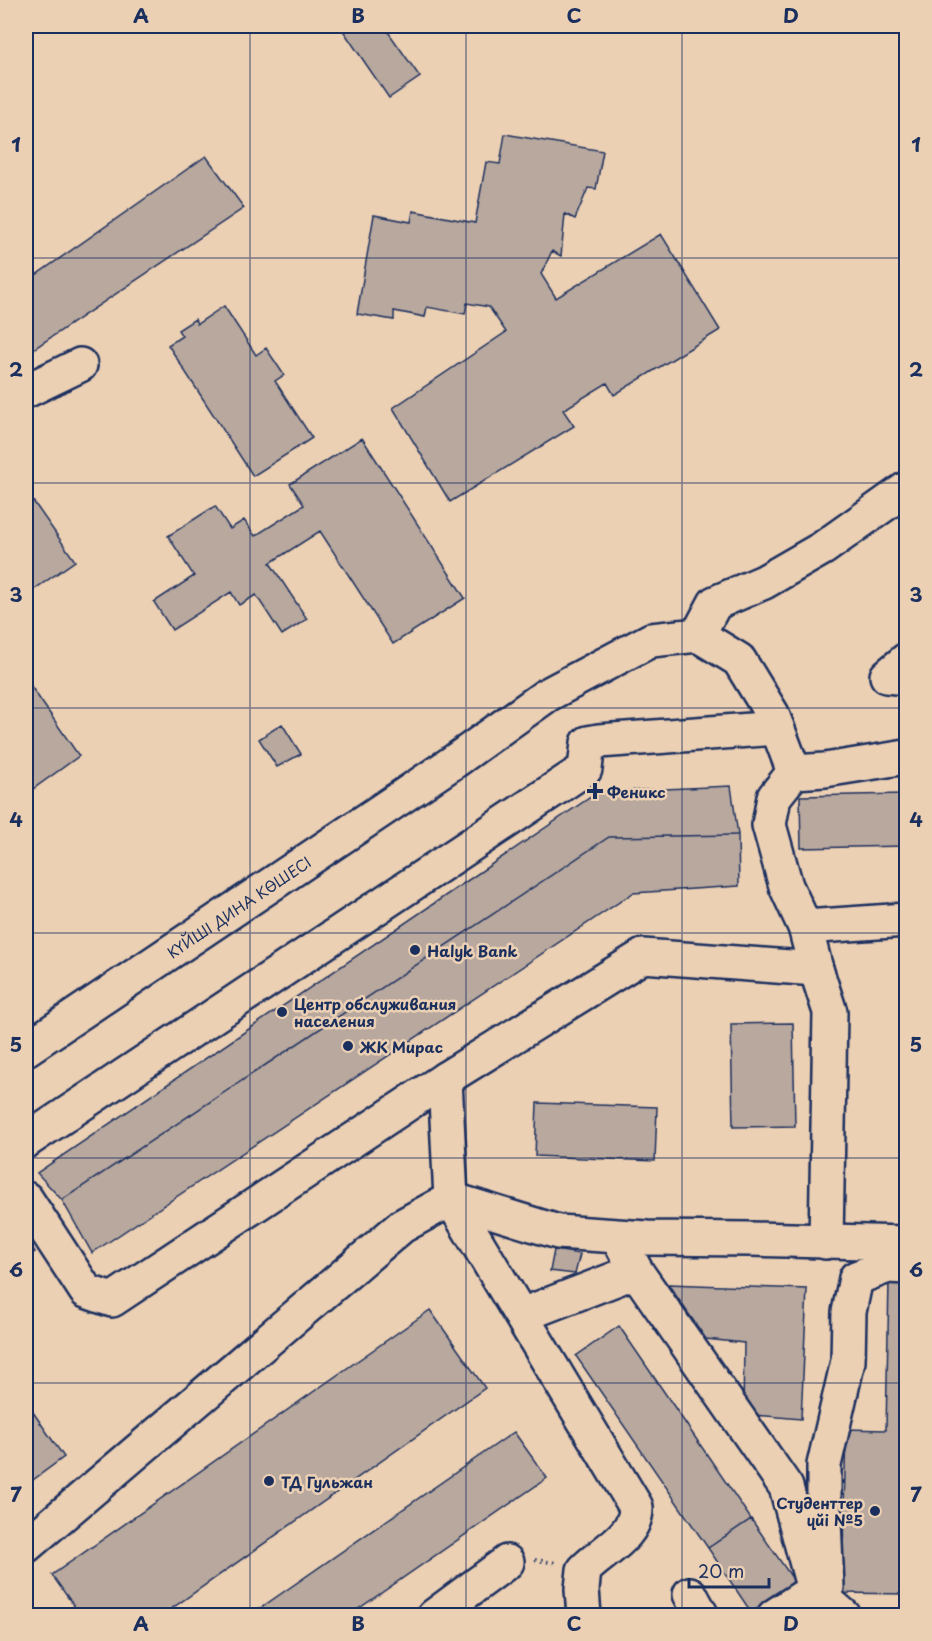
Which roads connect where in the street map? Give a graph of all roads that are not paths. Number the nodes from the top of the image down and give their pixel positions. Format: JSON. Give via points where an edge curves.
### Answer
{"nodes":[{"id":1,"x":80,"y":365,"type":"dead end"},
{"id":2,"x":26,"y":391,"type":"edge"},
{"id":3,"x":906,"y":489,"type":"edge"},
{"id":4,"x":698,"y":635,"type":"junction"},
{"id":5,"x":906,"y":660,"type":"edge"},
{"id":6,"x":906,"y":678,"type":"edge"},
{"id":7,"x":777,"y":728,"type":"junction"},
{"id":8,"x":906,"y":757,"type":"edge"},
{"id":9,"x":794,"y":772,"type":"junction"},
{"id":10,"x":906,"y":920,"type":"edge"},
{"id":11,"x":805,"y":927,"type":"junction"},
{"id":12,"x":816,"y":969,"type":"junction"},
{"id":13,"x":26,"y":1049,"type":"edge"},
{"id":14,"x":445,"y":1080,"type":"junction"},
{"id":15,"x":26,"y":1141,"type":"edge"},
{"id":16,"x":26,"y":1199,"type":"edge"},
{"id":17,"x":451,"y":1199,"type":"junction"},
{"id":18,"x":618,"y":1237,"type":"junction"},
{"id":19,"x":826,"y":1242,"type":"junction"},
{"id":20,"x":906,"y":1244,"type":"edge"},
{"id":21,"x":906,"y":1267,"type":"edge"},
{"id":22,"x":636,"y":1271,"type":"junction"},
{"id":23,"x":522,"y":1315,"type":"junction"},
{"id":24,"x":26,"y":1546,"type":"edge"},
{"id":25,"x":507,"y":1563,"type":"road end"},
{"id":26,"x":829,"y":1602,"type":"edge"},
{"id":27,"x":434,"y":1616,"type":"edge"},
{"id":28,"x":584,"y":1616,"type":"edge"},
{"id":29,"x":774,"y":1616,"type":"edge"}],
"edges":[{"from":1,"to":2,"type":"street"},
{"from":3,"to":4,"type":"street","via":[[823,548],[764,582],[715,603]]},
{"from":4,"to":7,"type":"street","via":[[739,660]]},
{"from":4,"to":13,"type":"street","name":"КҮЙШІ ДИНА КӨШЕСІ","via":[[651,640],[547,695]]},
{"from":5,"to":6,"type":"street","via":[[887,676]]},
{"from":7,"to":9,"type":"street"},
{"from":7,"to":15,"type":"street","via":[[588,743],[585,769]]},
{"from":8,"to":9,"type":"street"},
{"from":9,"to":11,"type":"street","via":[[774,797],[769,825],[786,886]]},
{"from":10,"to":11,"type":"street"},
{"from":11,"to":12,"type":"street"},
{"from":12,"to":14,"type":"street","via":[[643,956]]},
{"from":12,"to":19,"type":"street","via":[[830,1012]]},
{"from":14,"to":16,"type":"street","via":[[112,1300],[86,1291]]},
{"from":14,"to":17,"type":"street"},
{"from":17,"to":18,"type":"street","via":[[558,1232]]},
{"from":17,"to":23,"type":"street"},
{"from":17,"to":24,"type":"street","via":[[402,1226]]},
{"from":18,"to":19,"type":"street"},
{"from":18,"to":22,"type":"street"},
{"from":19,"to":20,"type":"street"},
{"from":21,"to":26,"type":"street","via":[[888,1266],[856,1278],[849,1312],[848,1361],[824,1465]]},
{"from":22,"to":23,"type":"street"},
{"from":22,"to":26,"type":"street","via":[[786,1487]]},
{"from":23,"to":28,"type":"street","via":[[636,1507],[630,1531],[584,1570]]},
{"from":25,"to":27,"type":"street"},
{"from":26,"to":29,"type":"street"}]}
